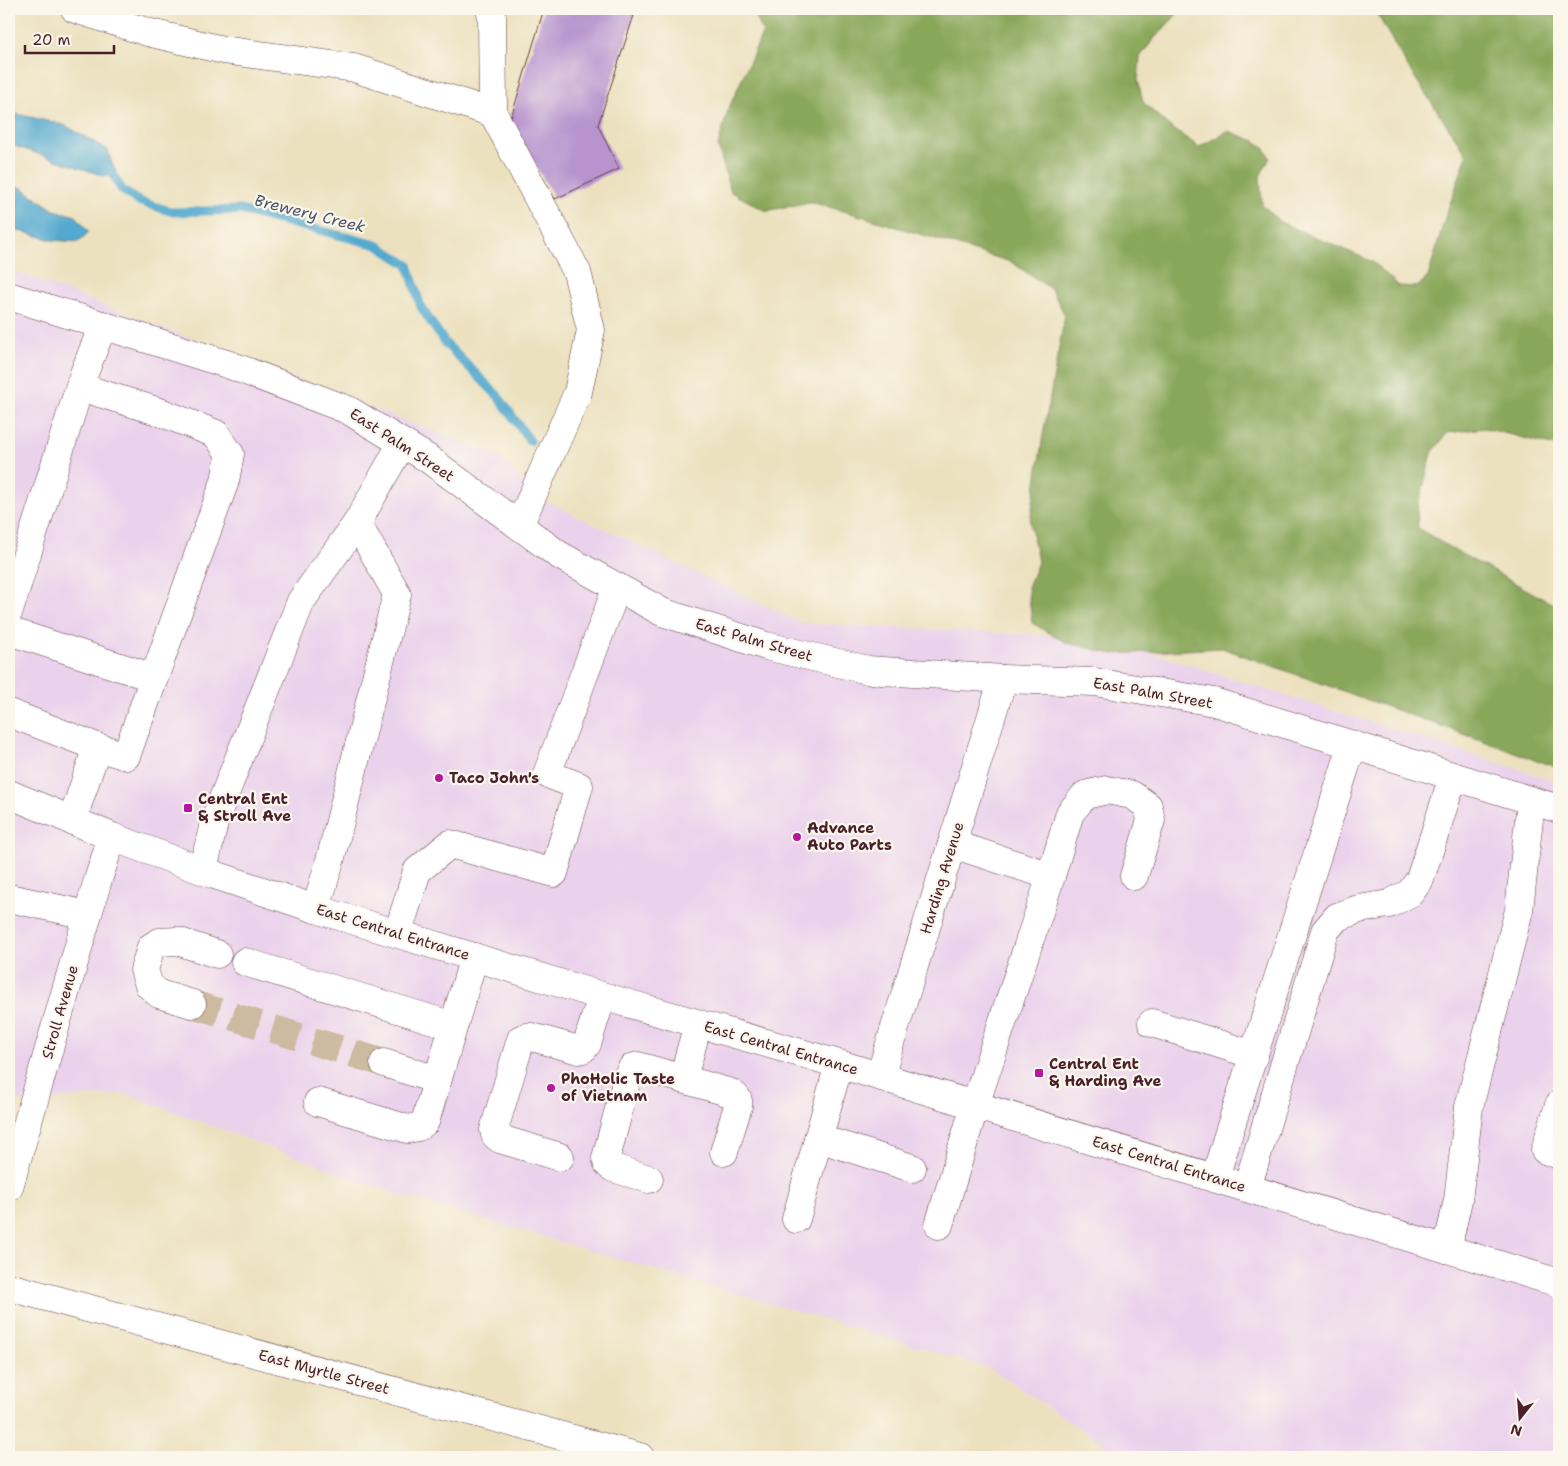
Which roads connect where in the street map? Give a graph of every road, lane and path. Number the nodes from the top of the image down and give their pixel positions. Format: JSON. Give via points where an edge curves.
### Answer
{"nodes":[{"id":1,"x":75,"y":9,"type":"edge"},
{"id":2,"x":490,"y":9,"type":"edge"},
{"id":3,"x":151,"y":20,"type":"edge"},
{"id":4,"x":493,"y":113,"type":"junction"},
{"id":5,"x":9,"y":296,"type":"edge"},
{"id":6,"x":103,"y":325,"type":"junction"},
{"id":7,"x":80,"y":387,"type":"junction"},
{"id":8,"x":402,"y":443,"type":"junction"},
{"id":9,"x":357,"y":523,"type":"junction"},
{"id":10,"x":519,"y":526,"type":"junction"},
{"id":11,"x":617,"y":587,"type":"junction"},
{"id":12,"x":9,"y":612,"type":"edge"},
{"id":13,"x":9,"y":631,"type":"edge"},
{"id":14,"x":154,"y":678,"type":"junction"},
{"id":15,"x":1003,"y":679,"type":"junction"},
{"id":16,"x":9,"y":713,"type":"edge"},
{"id":17,"x":97,"y":746,"type":"junction"},
{"id":18,"x":1352,"y":746,"type":"junction"},
{"id":19,"x":1453,"y":777,"type":"junction"},
{"id":20,"x":9,"y":794,"type":"edge"},
{"id":21,"x":1531,"y":801,"type":"junction"},
{"id":22,"x":1559,"y":810,"type":"edge"},
{"id":23,"x":72,"y":820,"type":"junction"},
{"id":24,"x":112,"y":837,"type":"junction"},
{"id":25,"x":952,"y":844,"type":"junction"},
{"id":26,"x":204,"y":870,"type":"junction"},
{"id":27,"x":1051,"y":876,"type":"junction"},
{"id":28,"x":1134,"y":876,"type":"dead end"},
{"id":29,"x":9,"y":898,"type":"edge"},
{"id":30,"x":316,"y":909,"type":"junction"},
{"id":31,"x":88,"y":916,"type":"junction"},
{"id":32,"x":398,"y":933,"type":"junction"},
{"id":33,"x":217,"y":954,"type":"dead end"},
{"id":34,"x":474,"y":957,"type":"junction"},
{"id":35,"x":246,"y":962,"type":"dead end"},
{"id":36,"x":602,"y":996,"type":"junction"},
{"id":37,"x":192,"y":1004,"type":"tunnel mouth"},
{"id":38,"x":1152,"y":1023,"type":"dead end"},
{"id":39,"x":698,"y":1024,"type":"junction"},
{"id":40,"x":453,"y":1026,"type":"junction"},
{"id":41,"x":1254,"y":1054,"type":"junction"},
{"id":42,"x":384,"y":1063,"type":"tunnel mouth"},
{"id":43,"x":839,"y":1064,"type":"junction"},
{"id":44,"x":880,"y":1076,"type":"junction"},
{"id":45,"x":683,"y":1078,"type":"junction"},
{"id":46,"x":437,"y":1080,"type":"junction"},
{"id":47,"x":318,"y":1102,"type":"dead end"},
{"id":48,"x":975,"y":1105,"type":"junction"},
{"id":49,"x":1559,"y":1105,"type":"edge"},
{"id":50,"x":818,"y":1138,"type":"junction"},
{"id":51,"x":724,"y":1152,"type":"dead end"},
{"id":52,"x":1559,"y":1155,"type":"edge"},
{"id":53,"x":560,"y":1157,"type":"dead end"},
{"id":54,"x":912,"y":1168,"type":"dead end"},
{"id":55,"x":1215,"y":1178,"type":"junction"},
{"id":56,"x":649,"y":1179,"type":"dead end"},
{"id":57,"x":9,"y":1187,"type":"edge"},
{"id":58,"x":1247,"y":1188,"type":"junction"},
{"id":59,"x":796,"y":1219,"type":"dead end"},
{"id":60,"x":939,"y":1225,"type":"dead end"},
{"id":61,"x":1447,"y":1249,"type":"junction"},
{"id":62,"x":1559,"y":1283,"type":"edge"},
{"id":63,"x":9,"y":1287,"type":"edge"},
{"id":64,"x":640,"y":1457,"type":"edge"}],
"edges":[{"from":1,"to":3,"type":"main road"},
{"from":2,"to":4,"type":"main road"},
{"from":3,"to":4,"type":"main road","via":[[223,50],[354,68]]},
{"from":4,"to":10,"type":"main road","via":[[577,272],[591,330],[578,392]]},
{"from":5,"to":6,"type":"main road","name":"East Palm Street"},
{"from":6,"to":7,"type":"main road"},
{"from":6,"to":8,"type":"main road","name":"East Palm Street","via":[[230,365],[348,410]]},
{"from":7,"to":12,"type":"main road"},
{"from":7,"to":14,"type":"main road","via":[[160,412],[216,434],[230,454],[225,481]]},
{"from":8,"to":9,"type":"main road"},
{"from":8,"to":10,"type":"main road","name":"East Palm Street"},
{"from":9,"to":26,"type":"main road","via":[[301,601],[215,819]]},
{"from":9,"to":30,"type":"main road","via":[[397,594]]},
{"from":10,"to":11,"type":"main road","name":"East Palm Street","via":[[559,555]]},
{"from":11,"to":15,"type":"main road","name":"East Palm Street","via":[[662,612],[776,649],[868,670]]},
{"from":11,"to":32,"type":"main road","via":[[548,774],[579,786],[554,873],[450,844],[417,870]]},
{"from":13,"to":14,"type":"main road"},
{"from":14,"to":17,"type":"main road","via":[[126,756]]},
{"from":15,"to":18,"type":"main road","name":"East Palm Street","via":[[1095,682],[1214,702]]},
{"from":15,"to":25,"type":"main road","name":"Harding Avenue"},
{"from":16,"to":17,"type":"main road"},
{"from":17,"to":23,"type":"main road"},
{"from":18,"to":19,"type":"main road","name":"East Palm Street"},
{"from":18,"to":41,"type":"main road"},
{"from":19,"to":21,"type":"main road","name":"East Palm Street"},
{"from":19,"to":58,"type":"main road","via":[[1420,879],[1410,893],[1389,904],[1337,917],[1325,931]]},
{"from":20,"to":23,"type":"main road","name":"East Central Entrance"},
{"from":21,"to":22,"type":"main road","name":"East Palm Street"},
{"from":21,"to":61,"type":"main road","via":[[1519,910],[1469,1107],[1458,1200]]},
{"from":23,"to":24,"type":"main road","name":"East Central Entrance"},
{"from":24,"to":26,"type":"main road","name":"East Central Entrance"},
{"from":24,"to":31,"type":"main road","name":"Stroll Avenue"},
{"from":25,"to":27,"type":"main road"},
{"from":25,"to":44,"type":"main road","name":"Harding Avenue"},
{"from":26,"to":30,"type":"main road","name":"East Central Entrance"},
{"from":27,"to":28,"type":"main road","via":[[1070,813],[1085,795],[1107,790],[1132,795],[1148,806],[1151,820]]},
{"from":27,"to":48,"type":"main road"},
{"from":29,"to":31,"type":"main road"},
{"from":30,"to":32,"type":"main road","name":"East Central Entrance"},
{"from":31,"to":57,"type":"main road","name":"Stroll Avenue"},
{"from":32,"to":34,"type":"main road","name":"East Central Entrance"},
{"from":33,"to":37,"type":"main road","via":[[176,941],[159,942],[151,947],[144,970],[149,985],[159,994]]},
{"from":34,"to":36,"type":"main road","name":"East Central Entrance"},
{"from":34,"to":40,"type":"main road"},
{"from":35,"to":40,"type":"main road"},
{"from":36,"to":39,"type":"main road","name":"East Central Entrance"},
{"from":36,"to":53,"type":"main road","via":[[584,1049],[532,1037],[521,1039],[494,1130],[500,1139]]},
{"from":38,"to":41,"type":"main road"},
{"from":39,"to":43,"type":"main road","name":"East Central Entrance"},
{"from":39,"to":45,"type":"main road"},
{"from":40,"to":46,"type":"main road"},
{"from":41,"to":55,"type":"main road"},
{"from":42,"to":46,"type":"main road"},
{"from":43,"to":44,"type":"main road","name":"East Central Entrance"},
{"from":43,"to":50,"type":"main road"},
{"from":44,"to":48,"type":"main road","name":"East Central Entrance"},
{"from":45,"to":51,"type":"main road","via":[[731,1093],[739,1101]]},
{"from":45,"to":56,"type":"main road","via":[[638,1066],[632,1068],[628,1075],[606,1158],[613,1168]]},
{"from":46,"to":47,"type":"main road","via":[[425,1122],[408,1129]]},
{"from":48,"to":55,"type":"main road","name":"East Central Entrance"},
{"from":48,"to":60,"type":"main road"},
{"from":49,"to":52,"type":"main road","via":[[1545,1150]]},
{"from":50,"to":54,"type":"main road"},
{"from":50,"to":59,"type":"main road"},
{"from":55,"to":58,"type":"main road","name":"East Central Entrance"},
{"from":58,"to":61,"type":"main road","name":"East Central Entrance"},
{"from":61,"to":62,"type":"main road","name":"East Central Entrance"},
{"from":63,"to":64,"type":"main road","name":"East Myrtle Street"}]}
